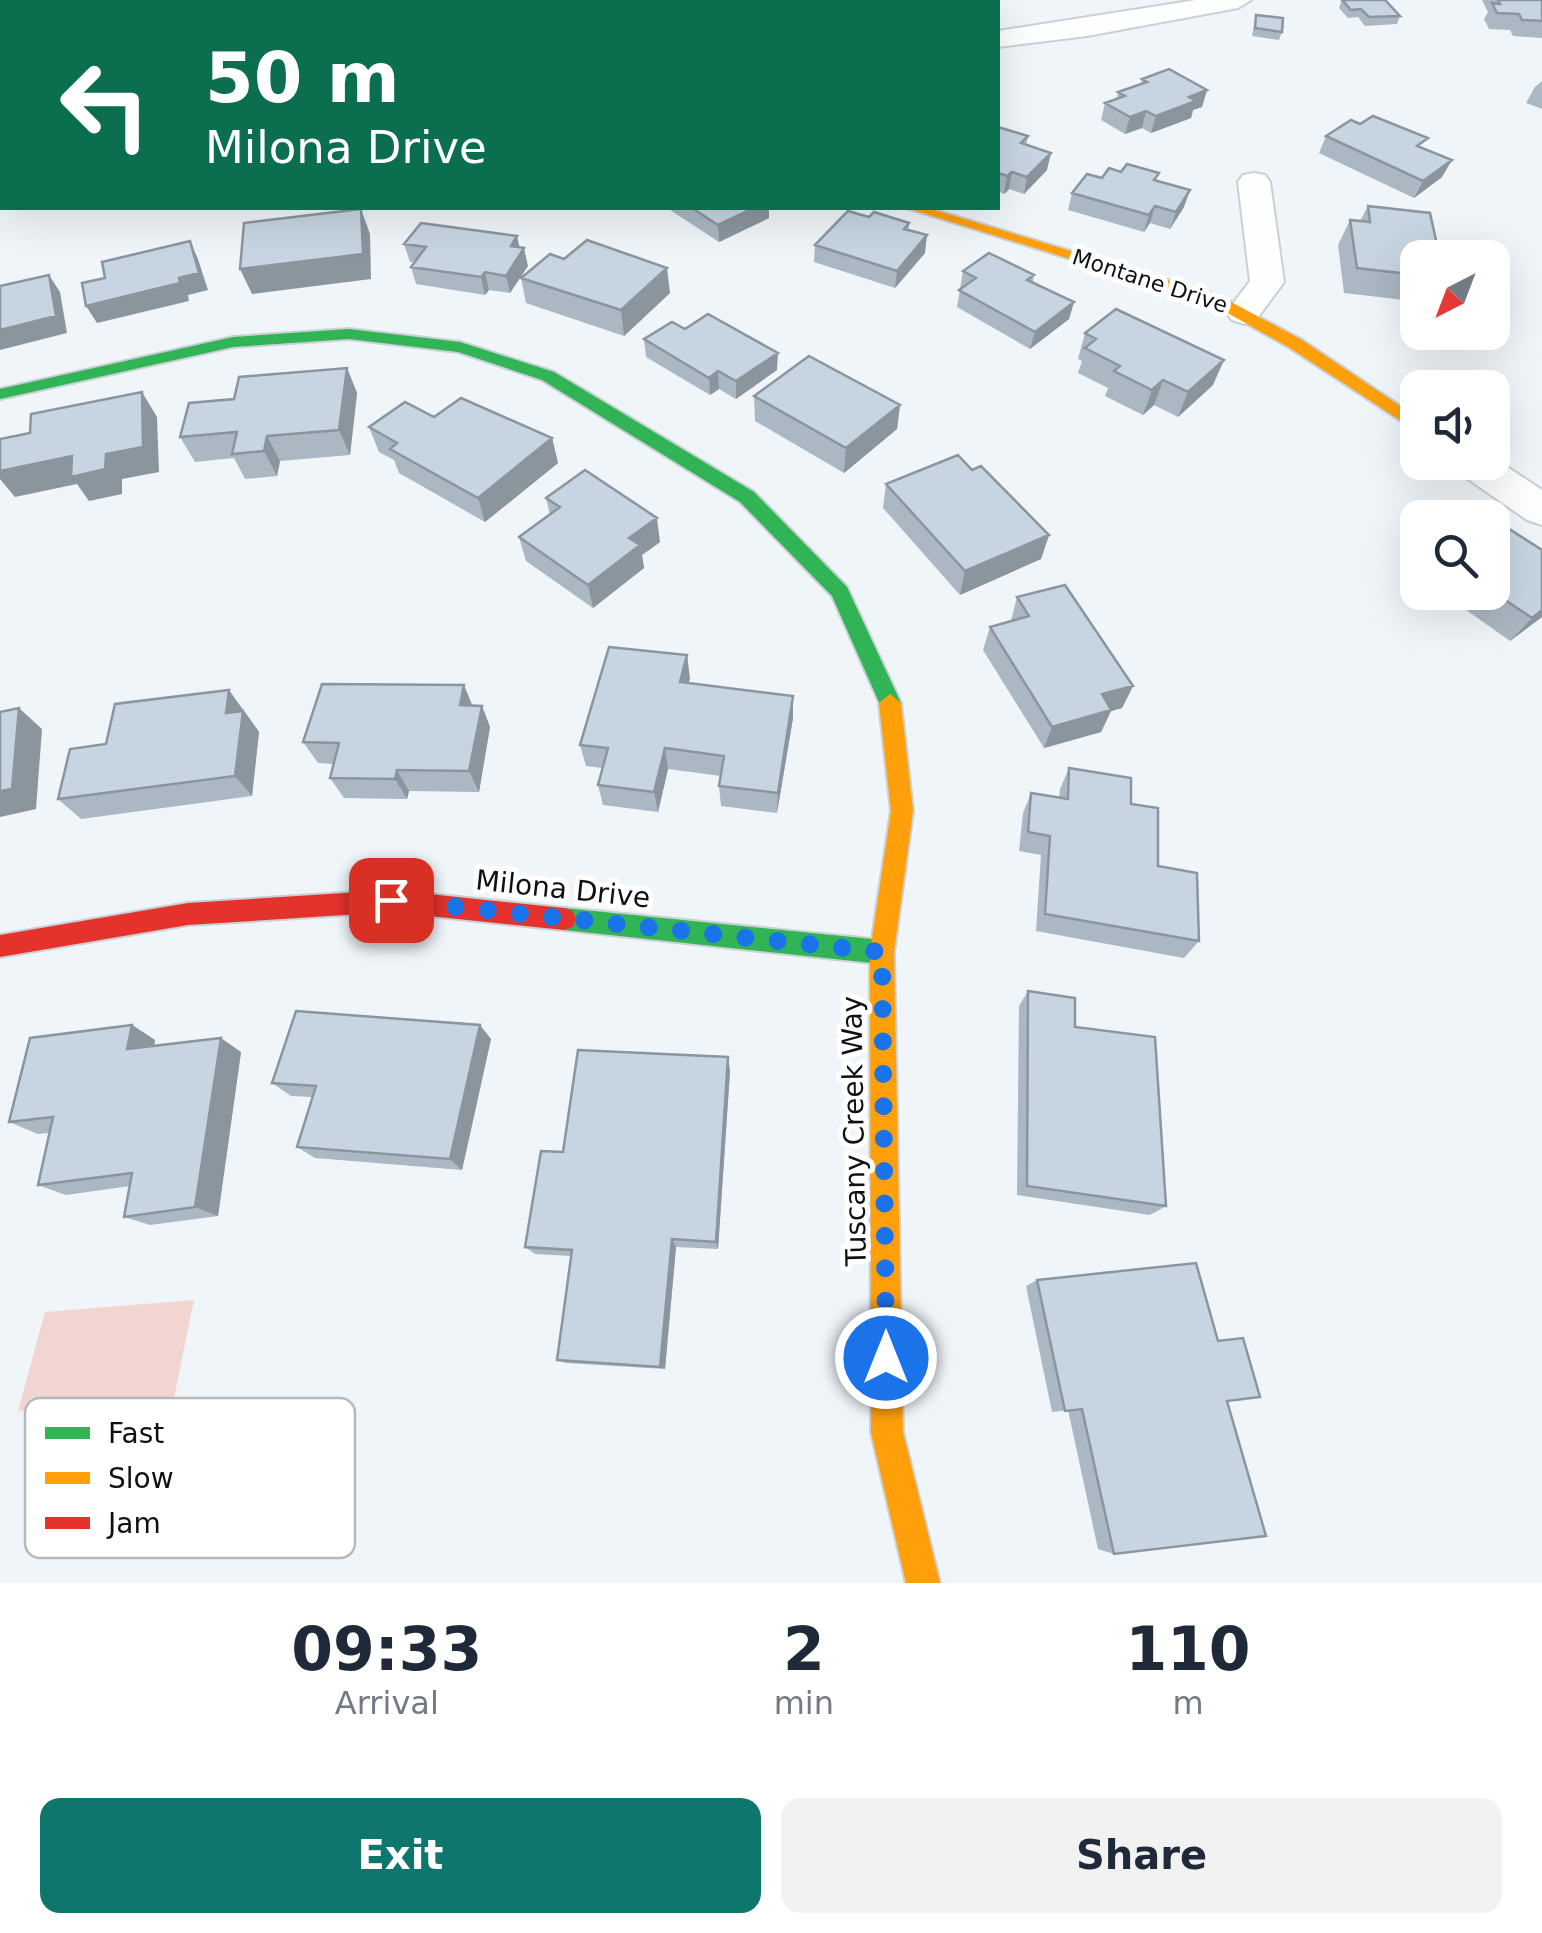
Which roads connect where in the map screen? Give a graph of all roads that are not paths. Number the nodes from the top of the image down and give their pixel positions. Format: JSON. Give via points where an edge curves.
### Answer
{"nodes":[{"id":1,"x":1238,"y":0,"type":"edge"},
{"id":2,"x":1000,"y":39,"type":"edge"},
{"id":3,"x":1254,"y":182,"type":"dead end"},
{"id":4,"x":921,"y":210,"type":"edge"},
{"id":5,"x":1244,"y":313,"type":"junction"},
{"id":6,"x":0,"y":394,"type":"edge"},
{"id":7,"x":1400,"y":414,"type":"edge"},
{"id":8,"x":1498,"y":480,"type":"edge"},
{"id":9,"x":1542,"y":510,"type":"edge"},
{"id":10,"x":0,"y":946,"type":"edge"},
{"id":11,"x":882,"y":952,"type":"junction"},
{"id":12,"x":923,"y":1583,"type":"edge"}],
"edges":[{"from":1,"to":2,"type":"street"},
{"from":3,"to":5,"type":"street","via":[[1266,282]]},
{"from":4,"to":5,"type":"street","name":"Montane Drive"},
{"from":5,"to":7,"type":"street","name":"Montane Drive"},
{"from":6,"to":11,"type":"street","name":"Tuscany Creek Way","via":[[233,342],[349,334],[460,347],[548,376],[746,496],[840,592],[889,694],[902,810]]},
{"from":8,"to":9,"type":"street"},
{"from":10,"to":11,"type":"street","name":"Milona Drive","via":[[188,914],[391,900]]},
{"from":11,"to":12,"type":"street","name":"Tuscany Creek Way","via":[[887,1432]]}]}
